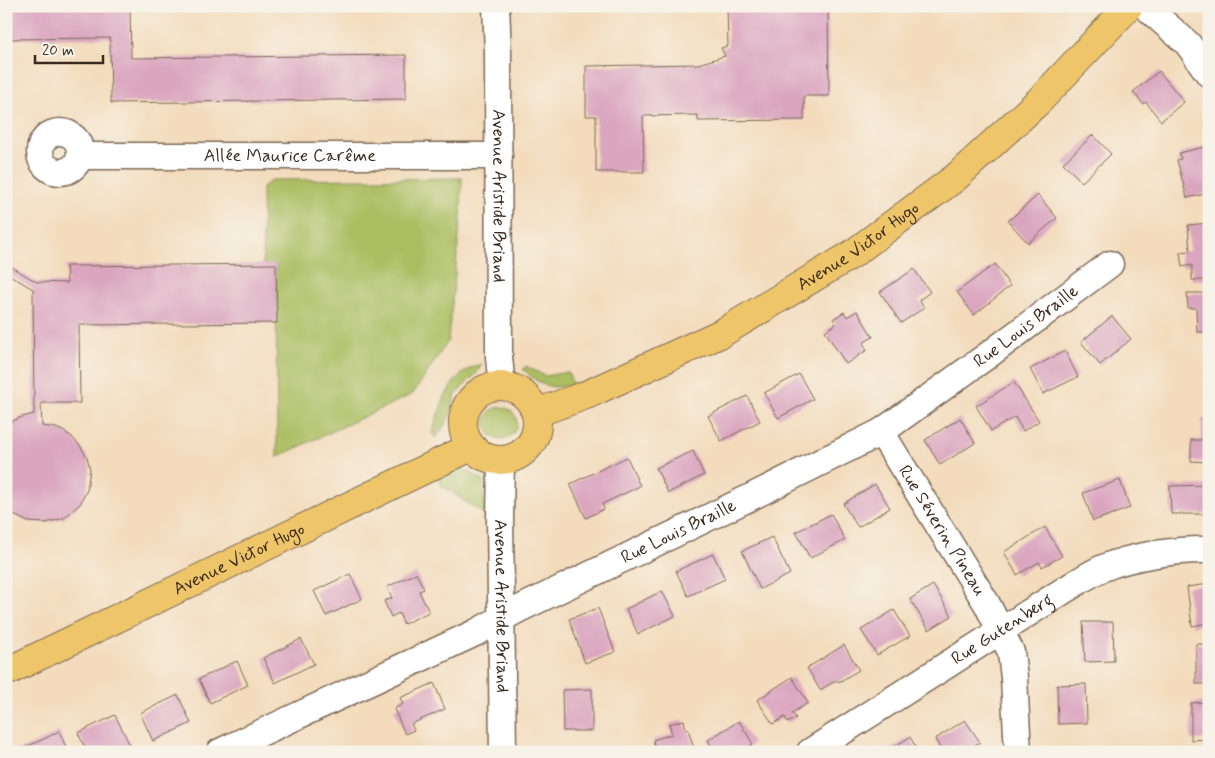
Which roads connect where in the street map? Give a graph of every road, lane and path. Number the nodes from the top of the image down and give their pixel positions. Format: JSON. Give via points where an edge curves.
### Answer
{"nodes":[{"id":1,"x":496,"y":6,"type":"edge"},
{"id":2,"x":1128,"y":6,"type":"edge"},
{"id":3,"x":1145,"y":6,"type":"edge"},
{"id":4,"x":1209,"y":74,"type":"edge"},
{"id":5,"x":81,"y":156,"type":"dead end"},
{"id":6,"x":499,"y":156,"type":"junction"},
{"id":7,"x":1110,"y":264,"type":"dead end"},
{"id":8,"x":502,"y":386,"type":"junction"},
{"id":9,"x":536,"y":413,"type":"junction"},
{"id":10,"x":881,"y":432,"type":"junction"},
{"id":11,"x":471,"y":446,"type":"junction"},
{"id":12,"x":501,"y":460,"type":"junction"},
{"id":13,"x":1209,"y":550,"type":"edge"},
{"id":14,"x":502,"y":618,"type":"junction"},
{"id":15,"x":999,"y":631,"type":"junction"},
{"id":16,"x":6,"y":672,"type":"edge"},
{"id":17,"x":220,"y":752,"type":"edge"},
{"id":18,"x":503,"y":752,"type":"edge"},
{"id":19,"x":810,"y":752,"type":"edge"},
{"id":20,"x":1018,"y":752,"type":"edge"}],
"edges":[{"from":1,"to":6,"type":"street","name":"Avenue Aristide Briand"},
{"from":2,"to":9,"type":"main road","name":"Avenue Victor Hugo","via":[[1039,101],[955,178],[851,255],[722,333],[586,395]]},
{"from":3,"to":4,"type":"street","via":[[1188,44]]},
{"from":5,"to":6,"type":"street","name":"Allée Maurice Carême"},
{"from":6,"to":8,"type":"street","name":"Avenue Aristide Briand","via":[[499,358]]},
{"from":7,"to":10,"type":"street","name":"Rue Louis Braille"},
{"from":8,"to":9,"type":"main road","via":[[526,397]]},
{"from":8,"to":11,"type":"main road","via":[[479,393],[464,412],[465,436]]},
{"from":9,"to":12,"type":"main road","via":[[535,435],[530,445],[522,453]]},
{"from":10,"to":14,"type":"street","name":"Rue Louis Braille"},
{"from":10,"to":15,"type":"street","name":"Rue Séverin Pineau","via":[[987,604]]},
{"from":11,"to":12,"type":"main road","via":[[479,454]]},
{"from":11,"to":16,"type":"main road","name":"Avenue Victor Hugo"},
{"from":12,"to":14,"type":"street","name":"Avenue Aristide Briand"},
{"from":13,"to":15,"type":"street","name":"Rue Gutenberg","via":[[1164,553],[1104,568]]},
{"from":14,"to":17,"type":"street","name":"Rue Louis Braille"},
{"from":14,"to":18,"type":"street","name":"Avenue Aristide Briand"},
{"from":15,"to":19,"type":"street","name":"Rue Gutenberg"},
{"from":15,"to":20,"type":"street","name":"Rue Séverin Pineau","via":[[1011,652]]}]}
